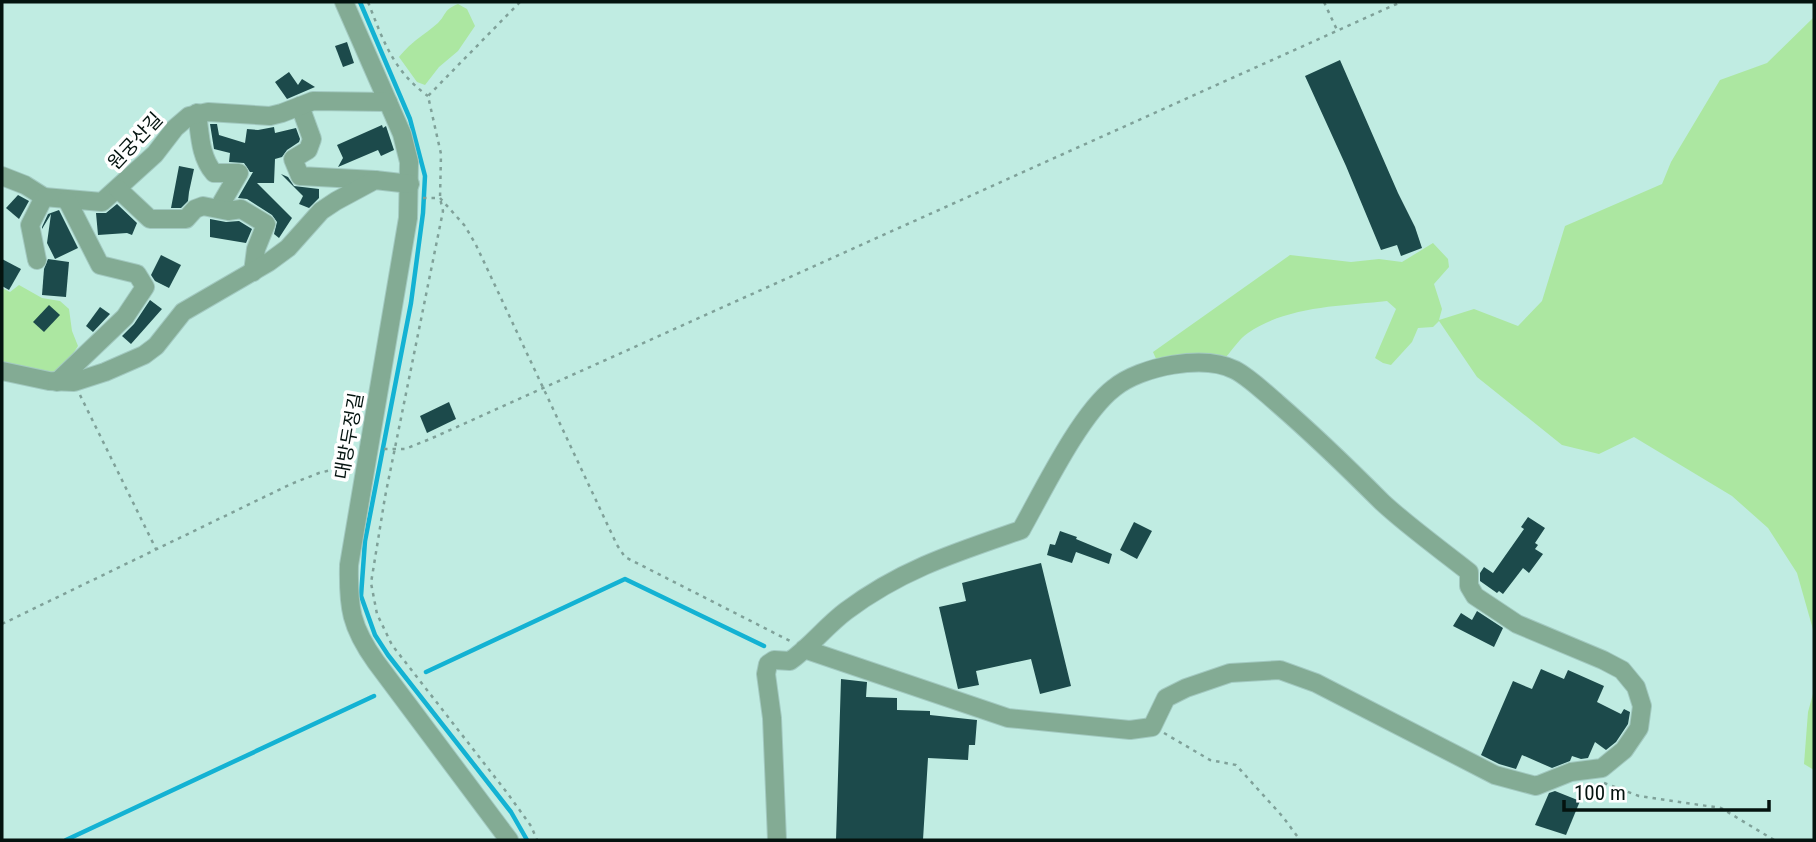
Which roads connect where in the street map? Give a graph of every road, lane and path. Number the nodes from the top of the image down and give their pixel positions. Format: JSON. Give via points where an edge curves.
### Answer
{"nodes":[{"id":1,"x":344,"y":2,"type":"edge"},
{"id":2,"x":368,"y":2,"type":"edge"},
{"id":3,"x":520,"y":2,"type":"edge"},
{"id":4,"x":1324,"y":2,"type":"edge"},
{"id":5,"x":1401,"y":2,"type":"edge"},
{"id":6,"x":1337,"y":30,"type":"junction"},
{"id":7,"x":428,"y":96,"type":"junction"},
{"id":8,"x":388,"y":102,"type":"junction"},
{"id":9,"x":300,"y":106,"type":"junction"},
{"id":10,"x":197,"y":113,"type":"junction"},
{"id":11,"x":2,"y":176,"type":"edge"},
{"id":12,"x":375,"y":180,"type":"junction"},
{"id":13,"x":410,"y":184,"type":"junction"},
{"id":14,"x":118,"y":189,"type":"junction"},
{"id":15,"x":44,"y":198,"type":"junction"},
{"id":16,"x":433,"y":198,"type":"dead end"},
{"id":17,"x":440,"y":198,"type":"junction"},
{"id":18,"x":67,"y":200,"type":"junction"},
{"id":19,"x":222,"y":209,"type":"junction"},
{"id":20,"x":37,"y":260,"type":"dead end"},
{"id":21,"x":253,"y":272,"type":"junction"},
{"id":22,"x":2,"y":371,"type":"edge"},
{"id":23,"x":65,"y":382,"type":"junction"},
{"id":24,"x":544,"y":387,"type":"junction"},
{"id":25,"x":394,"y":450,"type":"junction"},
{"id":26,"x":366,"y":463,"type":"junction"},
{"id":27,"x":156,"y":549,"type":"junction"},
{"id":28,"x":2,"y":624,"type":"edge"},
{"id":29,"x":804,"y":649,"type":"junction"},
{"id":30,"x":1152,"y":727,"type":"junction"},
{"id":31,"x":1571,"y":772,"type":"junction"},
{"id":32,"x":509,"y":840,"type":"edge"},
{"id":33,"x":537,"y":840,"type":"edge"},
{"id":34,"x":777,"y":840,"type":"edge"},
{"id":35,"x":1300,"y":840,"type":"edge"},
{"id":36,"x":1774,"y":840,"type":"edge"}],
"edges":[{"from":1,"to":8,"type":"street","name":"대방두정길"},
{"from":2,"to":7,"type":"path","via":[[395,63],[410,83]]},
{"from":3,"to":7,"type":"path"},
{"from":4,"to":6,"type":"path"},
{"from":5,"to":6,"type":"path"},
{"from":6,"to":24,"type":"path"},
{"from":7,"to":17,"type":"path","via":[[441,154]]},
{"from":8,"to":9,"type":"street","via":[[313,101]]},
{"from":8,"to":13,"type":"street","name":"대방두정길","via":[[402,134]]},
{"from":9,"to":10,"type":"street","via":[[270,116]]},
{"from":9,"to":12,"type":"street","via":[[312,139],[308,149],[293,159],[300,176]]},
{"from":10,"to":14,"type":"street","name":"원궁산길","via":[[175,128]]},
{"from":10,"to":19,"type":"street","via":[[208,166],[214,173],[239,173]]},
{"from":11,"to":15,"type":"street","name":"원궁산길"},
{"from":12,"to":13,"type":"street"},
{"from":12,"to":21,"type":"street","via":[[321,211],[288,248]]},
{"from":13,"to":26,"type":"street","name":"대방두정길"},
{"from":14,"to":18,"type":"street","name":"원궁산길","via":[[102,202]]},
{"from":14,"to":19,"type":"street","via":[[150,219],[186,219],[203,206]]},
{"from":15,"to":18,"type":"street","name":"원궁산길"},
{"from":15,"to":20,"type":"street","via":[[30,225]]},
{"from":16,"to":17,"type":"path"},
{"from":17,"to":24,"type":"path","via":[[476,245]]},
{"from":17,"to":25,"type":"path","via":[[443,211]]},
{"from":18,"to":23,"type":"street","via":[[100,265],[137,274],[145,286],[125,317]]},
{"from":19,"to":21,"type":"street","via":[[241,209],[266,224]]},
{"from":21,"to":23,"type":"street","via":[[193,304],[144,355]]},
{"from":22,"to":23,"type":"street"},
{"from":23,"to":27,"type":"path"},
{"from":24,"to":25,"type":"path","via":[[421,443]]},
{"from":24,"to":29,"type":"path","via":[[625,557]]},
{"from":25,"to":33,"type":"path","via":[[371,583],[377,614],[392,645],[508,794]]},
{"from":26,"to":27,"type":"path","via":[[319,473]]},
{"from":26,"to":32,"type":"street","name":"대방두정길","via":[[349,565],[353,624],[376,663]]},
{"from":27,"to":28,"type":"path"},
{"from":29,"to":30,"type":"street","via":[[1008,718],[1130,730]]},
{"from":29,"to":31,"type":"street","via":[[848,609],[895,579],[936,559],[1021,530],[1069,445],[1114,387],[1171,366],[1215,363],[1236,371],[1267,395],[1396,515],[1469,572],[1469,586],[1481,601],[1535,633],[1622,670],[1636,687],[1642,706],[1639,728],[1624,750],[1602,768]]},
{"from":29,"to":34,"type":"street","via":[[790,661],[774,660],[766,669]]},
{"from":30,"to":31,"type":"street","via":[[1166,698],[1186,688],[1230,673],[1280,670],[1316,683],[1495,775],[1536,786]]},
{"from":30,"to":35,"type":"path","via":[[1210,760],[1236,765]]},
{"from":31,"to":36,"type":"path","via":[[1639,796],[1721,808]]}]}
